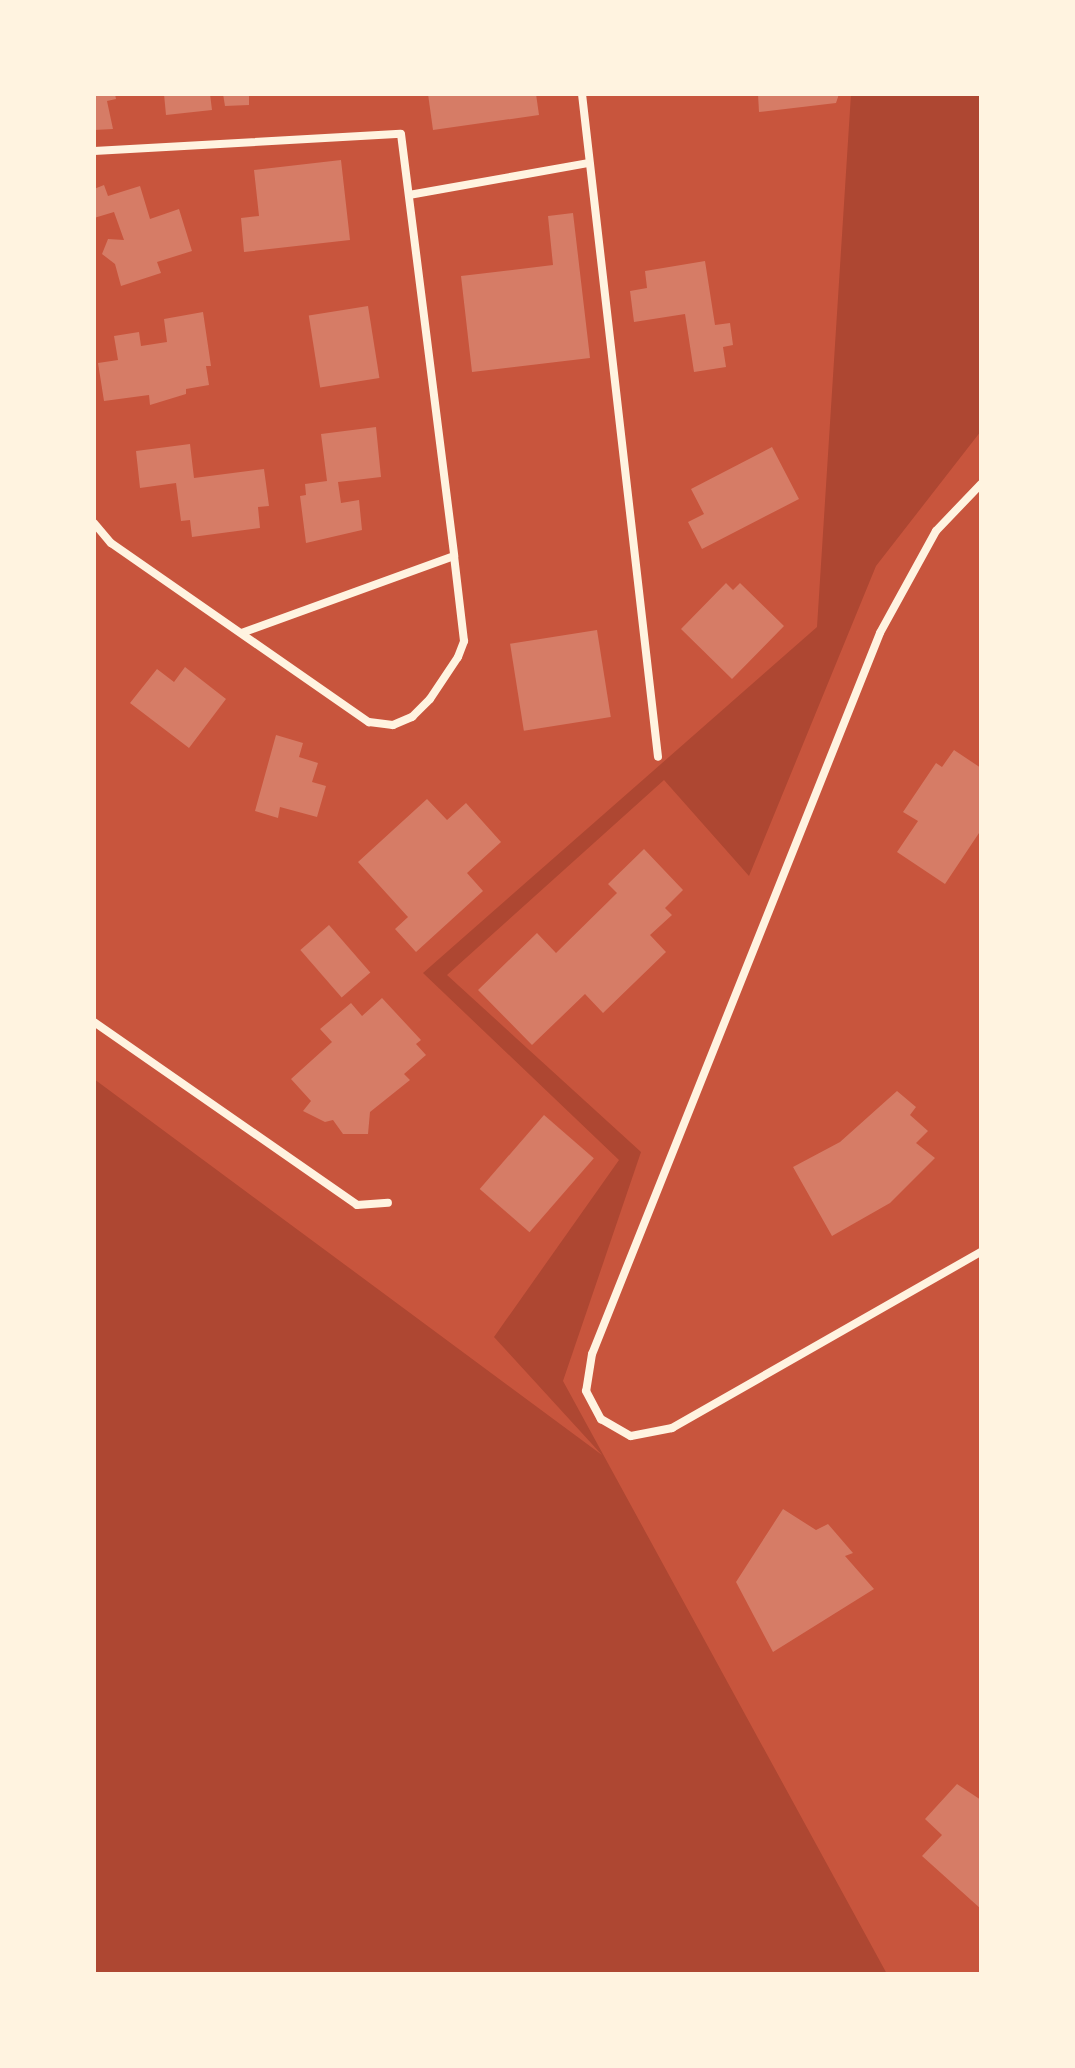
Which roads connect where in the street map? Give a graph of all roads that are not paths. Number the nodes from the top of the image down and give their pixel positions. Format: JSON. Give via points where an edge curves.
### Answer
{"nodes":[{"id":1,"x":582,"y":94,"type":"edge"},
{"id":2,"x":94,"y":151,"type":"edge"},
{"id":3,"x":589,"y":163,"type":"junction"},
{"id":4,"x":409,"y":195,"type":"junction"},
{"id":5,"x":981,"y":484,"type":"edge"},
{"id":6,"x":94,"y":523,"type":"edge"},
{"id":7,"x":454,"y":556,"type":"junction"},
{"id":8,"x":241,"y":633,"type":"junction"},
{"id":9,"x":658,"y":757,"type":"dead end"},
{"id":10,"x":94,"y":1022,"type":"edge"},
{"id":11,"x":388,"y":1203,"type":"dead end"},
{"id":12,"x":981,"y":1252,"type":"edge"}],
"edges":[{"from":1,"to":3,"type":"street"},
{"from":2,"to":4,"type":"street","via":[[401,134]]},
{"from":3,"to":4,"type":"street"},
{"from":3,"to":9,"type":"street"},
{"from":4,"to":7,"type":"street"},
{"from":5,"to":12,"type":"street","via":[[936,531],[880,633],[592,1354],[586,1391],[601,1419],[631,1436],[672,1428]]},
{"from":6,"to":8,"type":"street","via":[[111,543]]},
{"from":7,"to":8,"type":"street"},
{"from":7,"to":8,"type":"street","via":[[464,641],[430,699],[412,717],[393,725],[369,722]]},
{"from":10,"to":11,"type":"street","via":[[357,1205]]}]}
